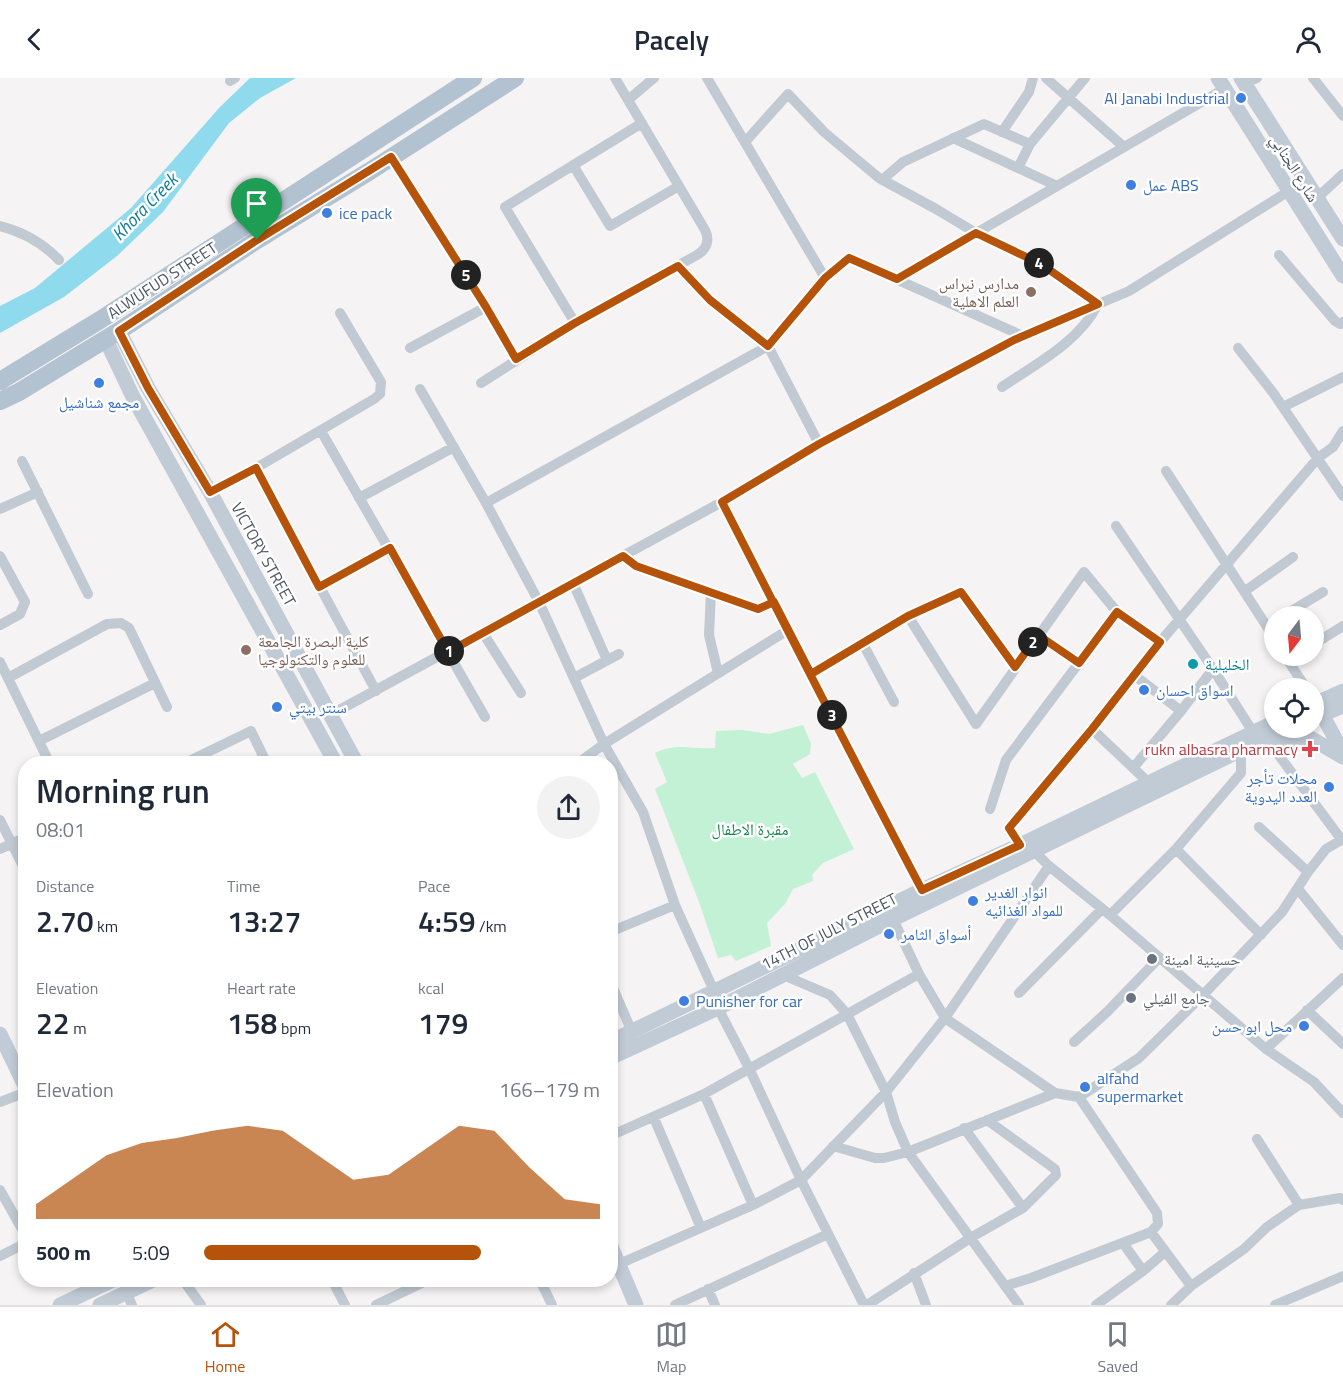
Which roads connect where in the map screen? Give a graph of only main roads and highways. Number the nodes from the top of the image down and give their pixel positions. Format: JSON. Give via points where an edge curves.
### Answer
{"nodes":[{"id":1,"x":473,"y":78,"type":"edge"},
{"id":2,"x":515,"y":78,"type":"edge"},
{"id":3,"x":1247,"y":80,"type":"edge"},
{"id":4,"x":1221,"y":83,"type":"edge"},
{"id":5,"x":1343,"y":239,"type":"edge"},
{"id":6,"x":1343,"y":276,"type":"edge"},
{"id":7,"x":112,"y":335,"type":"junction"},
{"id":8,"x":0,"y":381,"type":"edge"},
{"id":9,"x":148,"y":388,"type":"junction"},
{"id":10,"x":133,"y":397,"type":"junction"},
{"id":11,"x":0,"y":401,"type":"edge"},
{"id":12,"x":1339,"y":704,"type":"edge"},
{"id":13,"x":1324,"y":707,"type":"edge"},
{"id":14,"x":1324,"y":722,"type":"edge"},
{"id":15,"x":1264,"y":731,"type":"edge"},
{"id":16,"x":1264,"y":734,"type":"edge"},
{"id":17,"x":1259,"y":735,"type":"junction"},
{"id":18,"x":1343,"y":755,"type":"edge"},
{"id":19,"x":332,"y":756,"type":"edge"},
{"id":20,"x":353,"y":756,"type":"edge"},
{"id":21,"x":1027,"y":848,"type":"junction"},
{"id":22,"x":0,"y":1035,"type":"edge"},
{"id":23,"x":618,"y":1038,"type":"edge"},
{"id":24,"x":618,"y":1055,"type":"edge"},
{"id":25,"x":18,"y":1073,"type":"edge"},
{"id":26,"x":618,"y":1262,"type":"edge"},
{"id":27,"x":98,"y":1287,"type":"edge"},
{"id":28,"x":144,"y":1287,"type":"edge"},
{"id":29,"x":129,"y":1299,"type":"edge"},
{"id":30,"x":60,"y":1305,"type":"edge"},
{"id":31,"x":100,"y":1305,"type":"edge"},
{"id":32,"x":636,"y":1305,"type":"edge"}],
"edges":[{"from":1,"to":8,"type":"main road","name":"ALWUFUD STREET"},
{"from":2,"to":7,"type":"main road","name":"ALWUFUD STREET"},
{"from":3,"to":5,"type":"main road","name":"شارع الجنابي"},
{"from":4,"to":6,"type":"main road","name":"شارع الجنابي"},
{"from":7,"to":9,"type":"main road","name":"VICTORY STREET"},
{"from":7,"to":10,"type":"main road"},
{"from":7,"to":11,"type":"main road","name":"ALWUFUD STREET"},
{"from":9,"to":10,"type":"main road"},
{"from":9,"to":20,"type":"main road","name":"VICTORY STREET","via":[[210,492]]},
{"from":10,"to":19,"type":"main road"},
{"from":12,"to":13,"type":"main road"},
{"from":14,"to":18,"type":"main road"},
{"from":15,"to":17,"type":"main road","name":"14TH OF JULY STREET"},
{"from":16,"to":17,"type":"main road","name":"14TH OF JULY STREET"},
{"from":17,"to":18,"type":"main road","via":[[1312,739]]},
{"from":17,"to":21,"type":"main road","name":"14TH OF JULY STREET","via":[[1148,782]]},
{"from":17,"to":21,"type":"main road","name":"14TH OF JULY STREET","via":[[1241,751]]},
{"from":21,"to":23,"type":"main road","name":"14TH OF JULY STREET","via":[[922,890]]},
{"from":21,"to":24,"type":"main road","name":"14TH OF JULY STREET","via":[[718,1008]]},
{"from":22,"to":25,"type":"main road"},
{"from":26,"to":32,"type":"main road"},
{"from":27,"to":30,"type":"main road"},
{"from":28,"to":29,"type":"main road"},
{"from":29,"to":31,"type":"main road"}]}
